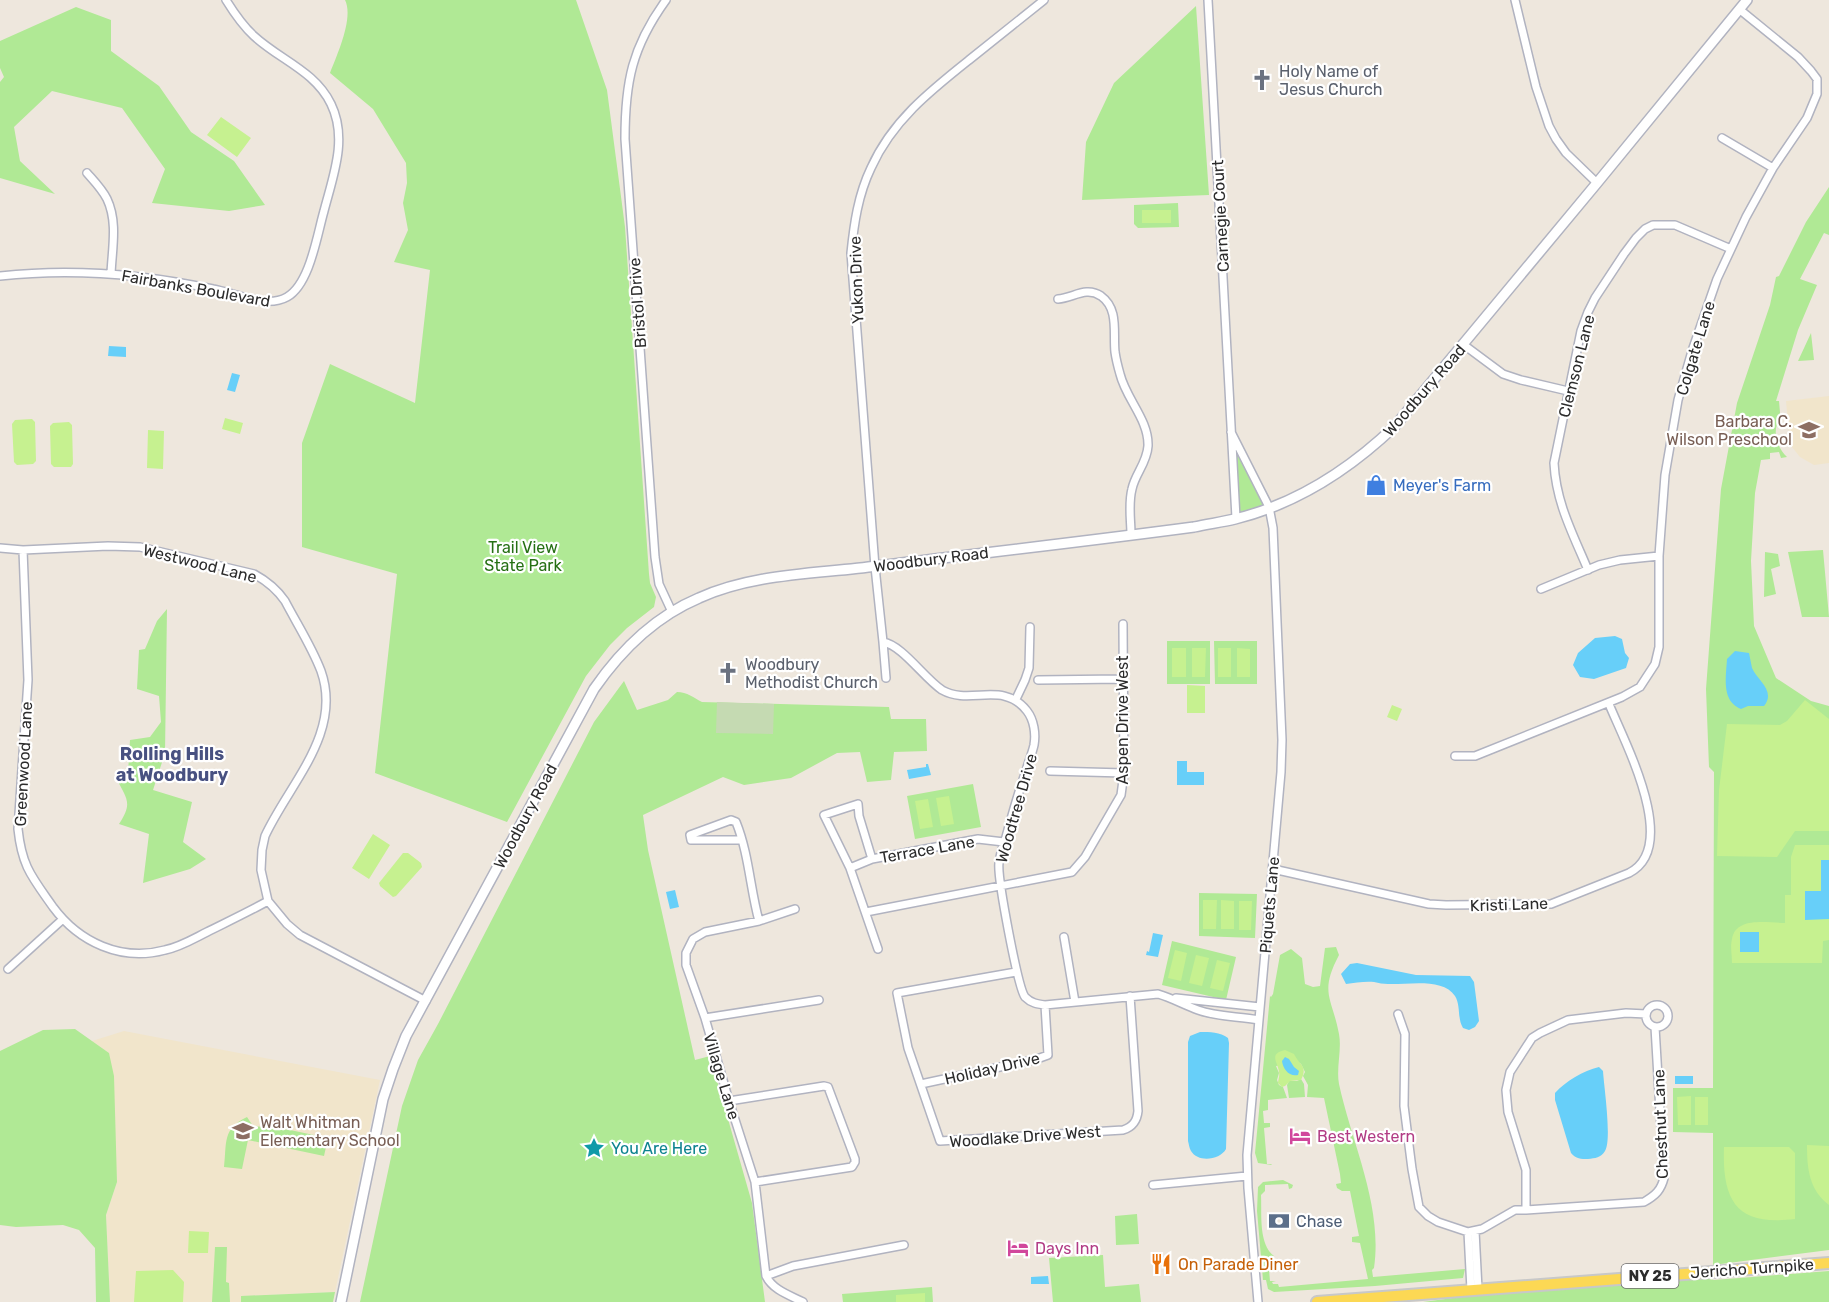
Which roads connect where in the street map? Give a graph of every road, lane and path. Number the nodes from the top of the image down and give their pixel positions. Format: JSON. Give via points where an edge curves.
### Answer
{"nodes":[{"id":1,"x":226,"y":0,"type":"edge"},
{"id":2,"x":666,"y":0,"type":"edge"},
{"id":3,"x":1044,"y":0,"type":"edge"},
{"id":4,"x":1208,"y":0,"type":"edge"},
{"id":5,"x":1515,"y":0,"type":"edge"},
{"id":6,"x":1747,"y":0,"type":"edge"},
{"id":7,"x":1739,"y":9,"type":"junction"},
{"id":8,"x":1722,"y":138,"type":"dead end"},
{"id":9,"x":1773,"y":168,"type":"junction"},
{"id":10,"x":87,"y":173,"type":"dead end"},
{"id":11,"x":1597,"y":183,"type":"junction"},
{"id":12,"x":1731,"y":249,"type":"junction"},
{"id":13,"x":111,"y":274,"type":"junction"},
{"id":14,"x":0,"y":276,"type":"edge"},
{"id":15,"x":1058,"y":299,"type":"dead end"},
{"id":16,"x":1464,"y":345,"type":"junction"},
{"id":17,"x":1569,"y":391,"type":"junction"},
{"id":18,"x":1231,"y":432,"type":"junction"},
{"id":19,"x":1269,"y":507,"type":"junction"},
{"id":20,"x":1236,"y":519,"type":"junction"},
{"id":21,"x":1131,"y":535,"type":"junction"},
{"id":22,"x":0,"y":548,"type":"edge"},
{"id":23,"x":23,"y":550,"type":"junction"},
{"id":24,"x":1659,"y":556,"type":"junction"},
{"id":25,"x":875,"y":567,"type":"junction"},
{"id":26,"x":1588,"y":570,"type":"junction"},
{"id":27,"x":1541,"y":589,"type":"dead end"},
{"id":28,"x":672,"y":612,"type":"junction"},
{"id":29,"x":1123,"y":624,"type":"dead end"},
{"id":30,"x":1030,"y":627,"type":"dead end"},
{"id":31,"x":883,"y":642,"type":"junction"},
{"id":32,"x":886,"y":678,"type":"dead end"},
{"id":33,"x":1122,"y":679,"type":"junction"},
{"id":34,"x":1038,"y":680,"type":"dead end"},
{"id":35,"x":1016,"y":699,"type":"junction"},
{"id":36,"x":1609,"y":704,"type":"junction"},
{"id":37,"x":1455,"y":756,"type":"dead end"},
{"id":38,"x":1050,"y":771,"type":"dead end"},
{"id":39,"x":1124,"y":772,"type":"junction"},
{"id":40,"x":742,"y":840,"type":"junction"},
{"id":41,"x":1004,"y":842,"type":"junction"},
{"id":42,"x":872,"y":859,"type":"junction"},
{"id":43,"x":850,"y":868,"type":"junction"},
{"id":44,"x":1273,"y":869,"type":"junction"},
{"id":45,"x":1001,"y":886,"type":"junction"},
{"id":46,"x":268,"y":901,"type":"junction"},
{"id":47,"x":795,"y":909,"type":"dead end"},
{"id":48,"x":866,"y":912,"type":"junction"},
{"id":49,"x":63,"y":919,"type":"junction"},
{"id":50,"x":759,"y":921,"type":"junction"},
{"id":51,"x":1064,"y":937,"type":"dead end"},
{"id":52,"x":878,"y":949,"type":"dead end"},
{"id":53,"x":8,"y":969,"type":"dead end"},
{"id":54,"x":1016,"y":972,"type":"junction"},
{"id":55,"x":1130,"y":996,"type":"junction"},
{"id":56,"x":1170,"y":997,"type":"junction"},
{"id":57,"x":819,"y":1000,"type":"dead end"},
{"id":58,"x":426,"y":1002,"type":"junction"},
{"id":59,"x":1074,"y":1002,"type":"junction"},
{"id":60,"x":1046,"y":1005,"type":"junction"},
{"id":61,"x":1260,"y":1007,"type":"junction"},
{"id":62,"x":1398,"y":1014,"type":"dead end"},
{"id":63,"x":1646,"y":1014,"type":"junction"},
{"id":64,"x":705,"y":1018,"type":"junction"},
{"id":65,"x":1259,"y":1020,"type":"junction"},
{"id":66,"x":1655,"y":1027,"type":"junction"},
{"id":67,"x":921,"y":1084,"type":"junction"},
{"id":68,"x":729,"y":1101,"type":"junction"},
{"id":69,"x":1247,"y":1176,"type":"junction"},
{"id":70,"x":756,"y":1182,"type":"junction"},
{"id":71,"x":1153,"y":1185,"type":"dead end"},
{"id":72,"x":1526,"y":1210,"type":"junction"},
{"id":73,"x":1472,"y":1232,"type":"junction"},
{"id":74,"x":904,"y":1245,"type":"dead end"},
{"id":75,"x":1829,"y":1263,"type":"edge"},
{"id":76,"x":766,"y":1276,"type":"junction"},
{"id":77,"x":1475,"y":1290,"type":"junction"},
{"id":78,"x":341,"y":1302,"type":"edge"},
{"id":79,"x":803,"y":1302,"type":"edge"},
{"id":80,"x":1258,"y":1302,"type":"edge"},
{"id":81,"x":1317,"y":1302,"type":"edge"}],
"edges":[{"from":1,"to":13,"type":"street","name":"Fairbanks Boulevard","via":[[253,36],[316,82],[334,112],[339,145],[307,271],[298,287],[277,302],[182,282]]},
{"from":2,"to":28,"type":"street","name":"Bristol Drive","via":[[650,24],[629,75],[625,139],[655,566]]},
{"from":3,"to":25,"type":"street","name":"Yukon Drive","via":[[908,112],[883,145],[861,193],[851,253]]},
{"from":4,"to":18,"type":"street","name":"Carnegie Court"},
{"from":5,"to":11,"type":"street","via":[[1549,126],[1566,153]]},
{"from":6,"to":7,"type":"main road","name":"Woodbury Road"},
{"from":7,"to":9,"type":"street","name":"Colgate Lane","via":[[1798,57],[1817,80],[1817,94],[1807,118]]},
{"from":7,"to":11,"type":"main road","name":"Woodbury Road"},
{"from":8,"to":9,"type":"street"},
{"from":9,"to":12,"type":"street","name":"Colgate Lane"},
{"from":10,"to":13,"type":"street","via":[[112,212]]},
{"from":11,"to":16,"type":"main road","name":"Woodbury Road"},
{"from":12,"to":17,"type":"street","name":"Clemson Lane","via":[[1675,225],[1645,229],[1624,254],[1588,312]]},
{"from":12,"to":24,"type":"street","name":"Colgate Lane","via":[[1704,314],[1678,400],[1665,475]]},
{"from":13,"to":14,"type":"street","name":"Fairbanks Boulevard"},
{"from":15,"to":21,"type":"street","via":[[1089,291],[1103,297],[1113,310],[1120,376],[1147,437],[1147,455],[1132,488]]},
{"from":16,"to":17,"type":"street","via":[[1503,374]]},
{"from":16,"to":19,"type":"main road","name":"Woodbury Road","via":[[1395,426],[1369,450],[1330,478]]},
{"from":17,"to":26,"type":"street","name":"Clemson Lane","via":[[1554,464],[1555,483]]},
{"from":18,"to":19,"type":"street","name":"Carnegie Court"},
{"from":18,"to":20,"type":"street","name":"Carnegie Court"},
{"from":19,"to":20,"type":"main road","name":"Woodbury Road"},
{"from":19,"to":44,"type":"street","name":"Piquets Lane","via":[[1282,740]]},
{"from":20,"to":21,"type":"main road","name":"Woodbury Road"},
{"from":21,"to":25,"type":"main road","name":"Woodbury Road"},
{"from":22,"to":23,"type":"street","name":"Westwood Lane"},
{"from":23,"to":46,"type":"street","name":"Westwood Lane","via":[[140,548],[254,574],[285,600],[321,672],[326,712],[317,745],[265,836],[261,870]]},
{"from":23,"to":49,"type":"street","name":"Greenwood Lane","via":[[28,680],[18,829],[20,847],[35,884]]},
{"from":24,"to":26,"type":"street","via":[[1620,560]]},
{"from":24,"to":36,"type":"street","name":"Colgate Lane","via":[[1659,647],[1655,664],[1640,687]]},
{"from":25,"to":28,"type":"main road","name":"Woodbury Road","via":[[737,584]]},
{"from":25,"to":31,"type":"street"},
{"from":26,"to":27,"type":"street"},
{"from":28,"to":58,"type":"main road","name":"Woodbury Road","via":[[632,642],[594,689]]},
{"from":29,"to":33,"type":"street","name":"Aspen Drive West"},
{"from":30,"to":35,"type":"street","via":[[1029,668]]},
{"from":31,"to":32,"type":"street"},
{"from":31,"to":35,"type":"street","via":[[890,643],[945,691]]},
{"from":33,"to":34,"type":"street"},
{"from":33,"to":39,"type":"street","name":"Aspen Drive West"},
{"from":35,"to":41,"type":"street","name":"Woodtree Drive","via":[[1028,712],[1034,728],[1034,745]]},
{"from":36,"to":37,"type":"street","name":"Colgate Lane","via":[[1475,756]]},
{"from":36,"to":44,"type":"street","name":"Kristi Lane","via":[[1649,810],[1647,855],[1641,866],[1629,873],[1551,904],[1446,905]]},
{"from":38,"to":39,"type":"street"},
{"from":39,"to":45,"type":"street","name":"Aspen Drive West","via":[[1121,795],[1072,872]]},
{"from":40,"to":40,"type":"street","via":[[691,840],[690,835],[731,820],[736,822]]},
{"from":40,"to":50,"type":"street"},
{"from":41,"to":42,"type":"street","name":"Terrace Lane","via":[[978,839]]},
{"from":41,"to":45,"type":"street","name":"Woodtree Drive","via":[[998,865]]},
{"from":42,"to":43,"type":"street","name":"Terrace Lane"},
{"from":42,"to":43,"type":"street","via":[[858,804],[824,815]]},
{"from":43,"to":48,"type":"street"},
{"from":44,"to":61,"type":"street","name":"Piquets Lane"},
{"from":45,"to":48,"type":"street","name":"Aspen Drive West"},
{"from":45,"to":54,"type":"street","name":"Woodtree Drive"},
{"from":46,"to":49,"type":"street","name":"Greenwood Lane","via":[[183,944],[155,953],[131,954],[99,945]]},
{"from":46,"to":58,"type":"street","name":"Westwood Lane","via":[[300,935]]},
{"from":47,"to":50,"type":"street","name":"Village Lane"},
{"from":48,"to":52,"type":"street"},
{"from":49,"to":53,"type":"street"},
{"from":50,"to":64,"type":"street","name":"Village Lane","via":[[705,932],[693,939],[686,953],[686,965]]},
{"from":51,"to":59,"type":"street"},
{"from":54,"to":60,"type":"street","name":"Woodtree Drive","via":[[1026,998]]},
{"from":54,"to":67,"type":"street","name":"Woodlake Drive West","via":[[897,993],[908,1048]]},
{"from":55,"to":56,"type":"street"},
{"from":55,"to":59,"type":"street"},
{"from":55,"to":67,"type":"street","name":"Woodlake Drive West","via":[[1138,1111],[1135,1124],[1128,1128],[940,1141]]},
{"from":56,"to":61,"type":"street"},
{"from":56,"to":65,"type":"street","via":[[1197,1010]]},
{"from":57,"to":64,"type":"street"},
{"from":58,"to":78,"type":"main road","name":"Woodbury Road","via":[[406,1036],[383,1099]]},
{"from":59,"to":60,"type":"street"},
{"from":60,"to":67,"type":"street","name":"Holiday Drive","via":[[1048,1055]]},
{"from":61,"to":65,"type":"street","name":"Piquets Lane"},
{"from":62,"to":73,"type":"street","via":[[1406,1034],[1404,1106],[1419,1207],[1438,1222]]},
{"from":63,"to":66,"type":"street","via":[[1649,1024]]},
{"from":63,"to":66,"type":"street","name":"Chestnut Lane","via":[[1656,1004],[1666,1009],[1665,1023]]},
{"from":63,"to":72,"type":"street","name":"Chestnut Lane","via":[[1568,1020],[1532,1038],[1510,1072],[1506,1090],[1508,1112],[1526,1170]]},
{"from":64,"to":68,"type":"street","name":"Village Lane"},
{"from":65,"to":69,"type":"street","name":"Piquets Lane"},
{"from":66,"to":72,"type":"street","name":"Chestnut Lane","via":[[1664,1178],[1661,1189],[1644,1202]]},
{"from":68,"to":70,"type":"street","name":"Village Lane"},
{"from":68,"to":70,"type":"street","via":[[828,1087],[852,1149],[852,1167]]},
{"from":69,"to":71,"type":"street"},
{"from":69,"to":80,"type":"street","name":"Piquets Lane"},
{"from":70,"to":76,"type":"street","name":"Village Lane"},
{"from":72,"to":73,"type":"street","name":"Chestnut Lane","via":[[1515,1210]]},
{"from":73,"to":77,"type":"street"},
{"from":74,"to":76,"type":"street","via":[[793,1266]]},
{"from":75,"to":77,"type":"main road","name":"Jericho Turnpike","number":"NY 25"},
{"from":76,"to":79,"type":"street","via":[[778,1290]]},
{"from":77,"to":81,"type":"main road","name":"Jericho Turnpike","number":"NY 25"}]}
